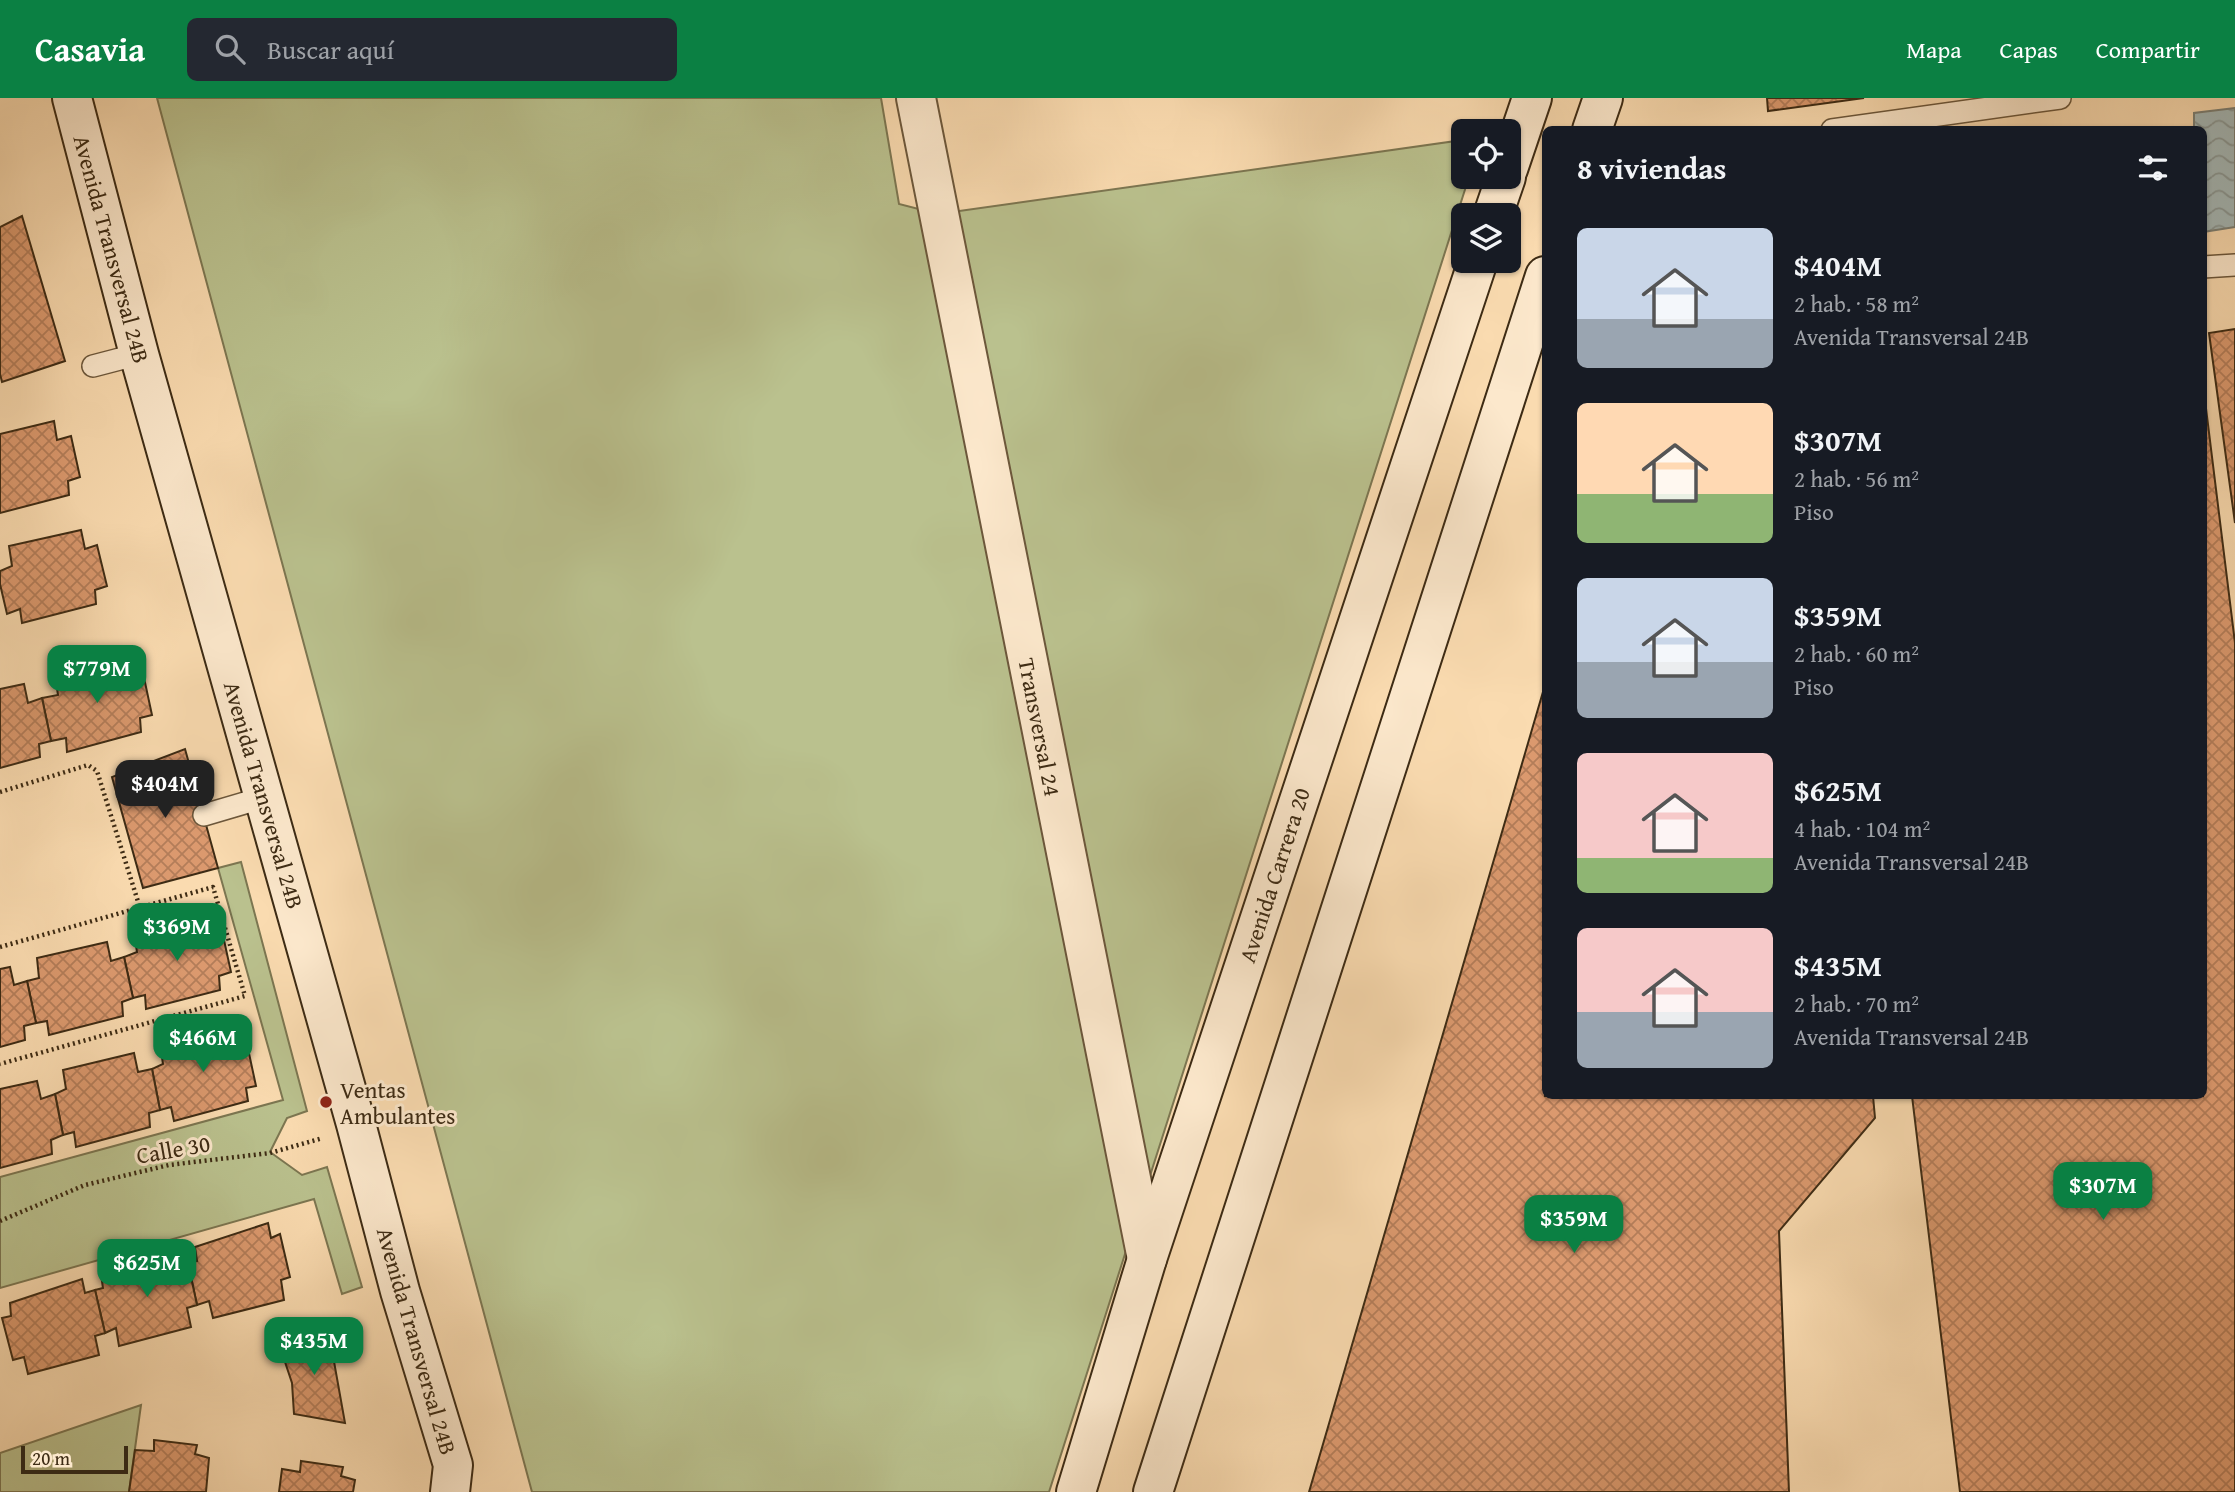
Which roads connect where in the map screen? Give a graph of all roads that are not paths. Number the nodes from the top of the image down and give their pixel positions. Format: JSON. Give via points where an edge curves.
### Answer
{"nodes":[{"id":1,"x":72,"y":98,"type":"edge"},
{"id":2,"x":916,"y":98,"type":"edge"},
{"id":3,"x":1532,"y":98,"type":"edge"},
{"id":4,"x":1603,"y":98,"type":"edge"},
{"id":5,"x":2060,"y":98,"type":"edge"},
{"id":6,"x":1593,"y":126,"type":"edge"},
{"id":7,"x":1860,"y":126,"type":"edge"},
{"id":8,"x":1521,"y":131,"type":"edge"},
{"id":9,"x":2235,"y":265,"type":"edge"},
{"id":10,"x":2207,"y":267,"type":"edge"},
{"id":11,"x":1474,"y":273,"type":"edge"},
{"id":12,"x":1542,"y":285,"type":"edge"},
{"id":13,"x":139,"y":354,"type":"junction"},
{"id":14,"x":93,"y":366,"type":"dead end"},
{"id":15,"x":265,"y":797,"type":"junction"},
{"id":16,"x":204,"y":815,"type":"dead end"},
{"id":17,"x":1146,"y":1259,"type":"junction"},
{"id":18,"x":450,"y":1492,"type":"edge"},
{"id":19,"x":1076,"y":1492,"type":"edge"},
{"id":20,"x":1153,"y":1492,"type":"edge"}],
"edges":[{"from":1,"to":13,"type":"street","name":"Avenida Transversal 24B"},
{"from":2,"to":17,"type":"street","name":"Transversal 24"},
{"from":3,"to":8,"type":"street"},
{"from":4,"to":6,"type":"street"},
{"from":5,"to":7,"type":"lane"},
{"from":9,"to":10,"type":"lane"},
{"from":11,"to":17,"type":"street","name":"Avenida Carrera 20"},
{"from":12,"to":20,"type":"street"},
{"from":13,"to":14,"type":"lane"},
{"from":13,"to":15,"type":"street","name":"Avenida Transversal 24B"},
{"from":15,"to":16,"type":"lane"},
{"from":15,"to":18,"type":"street","name":"Avenida Transversal 24B","via":[[400,1291],[453,1465]]},
{"from":17,"to":19,"type":"street","name":"Avenida Carrera 20"}]}
